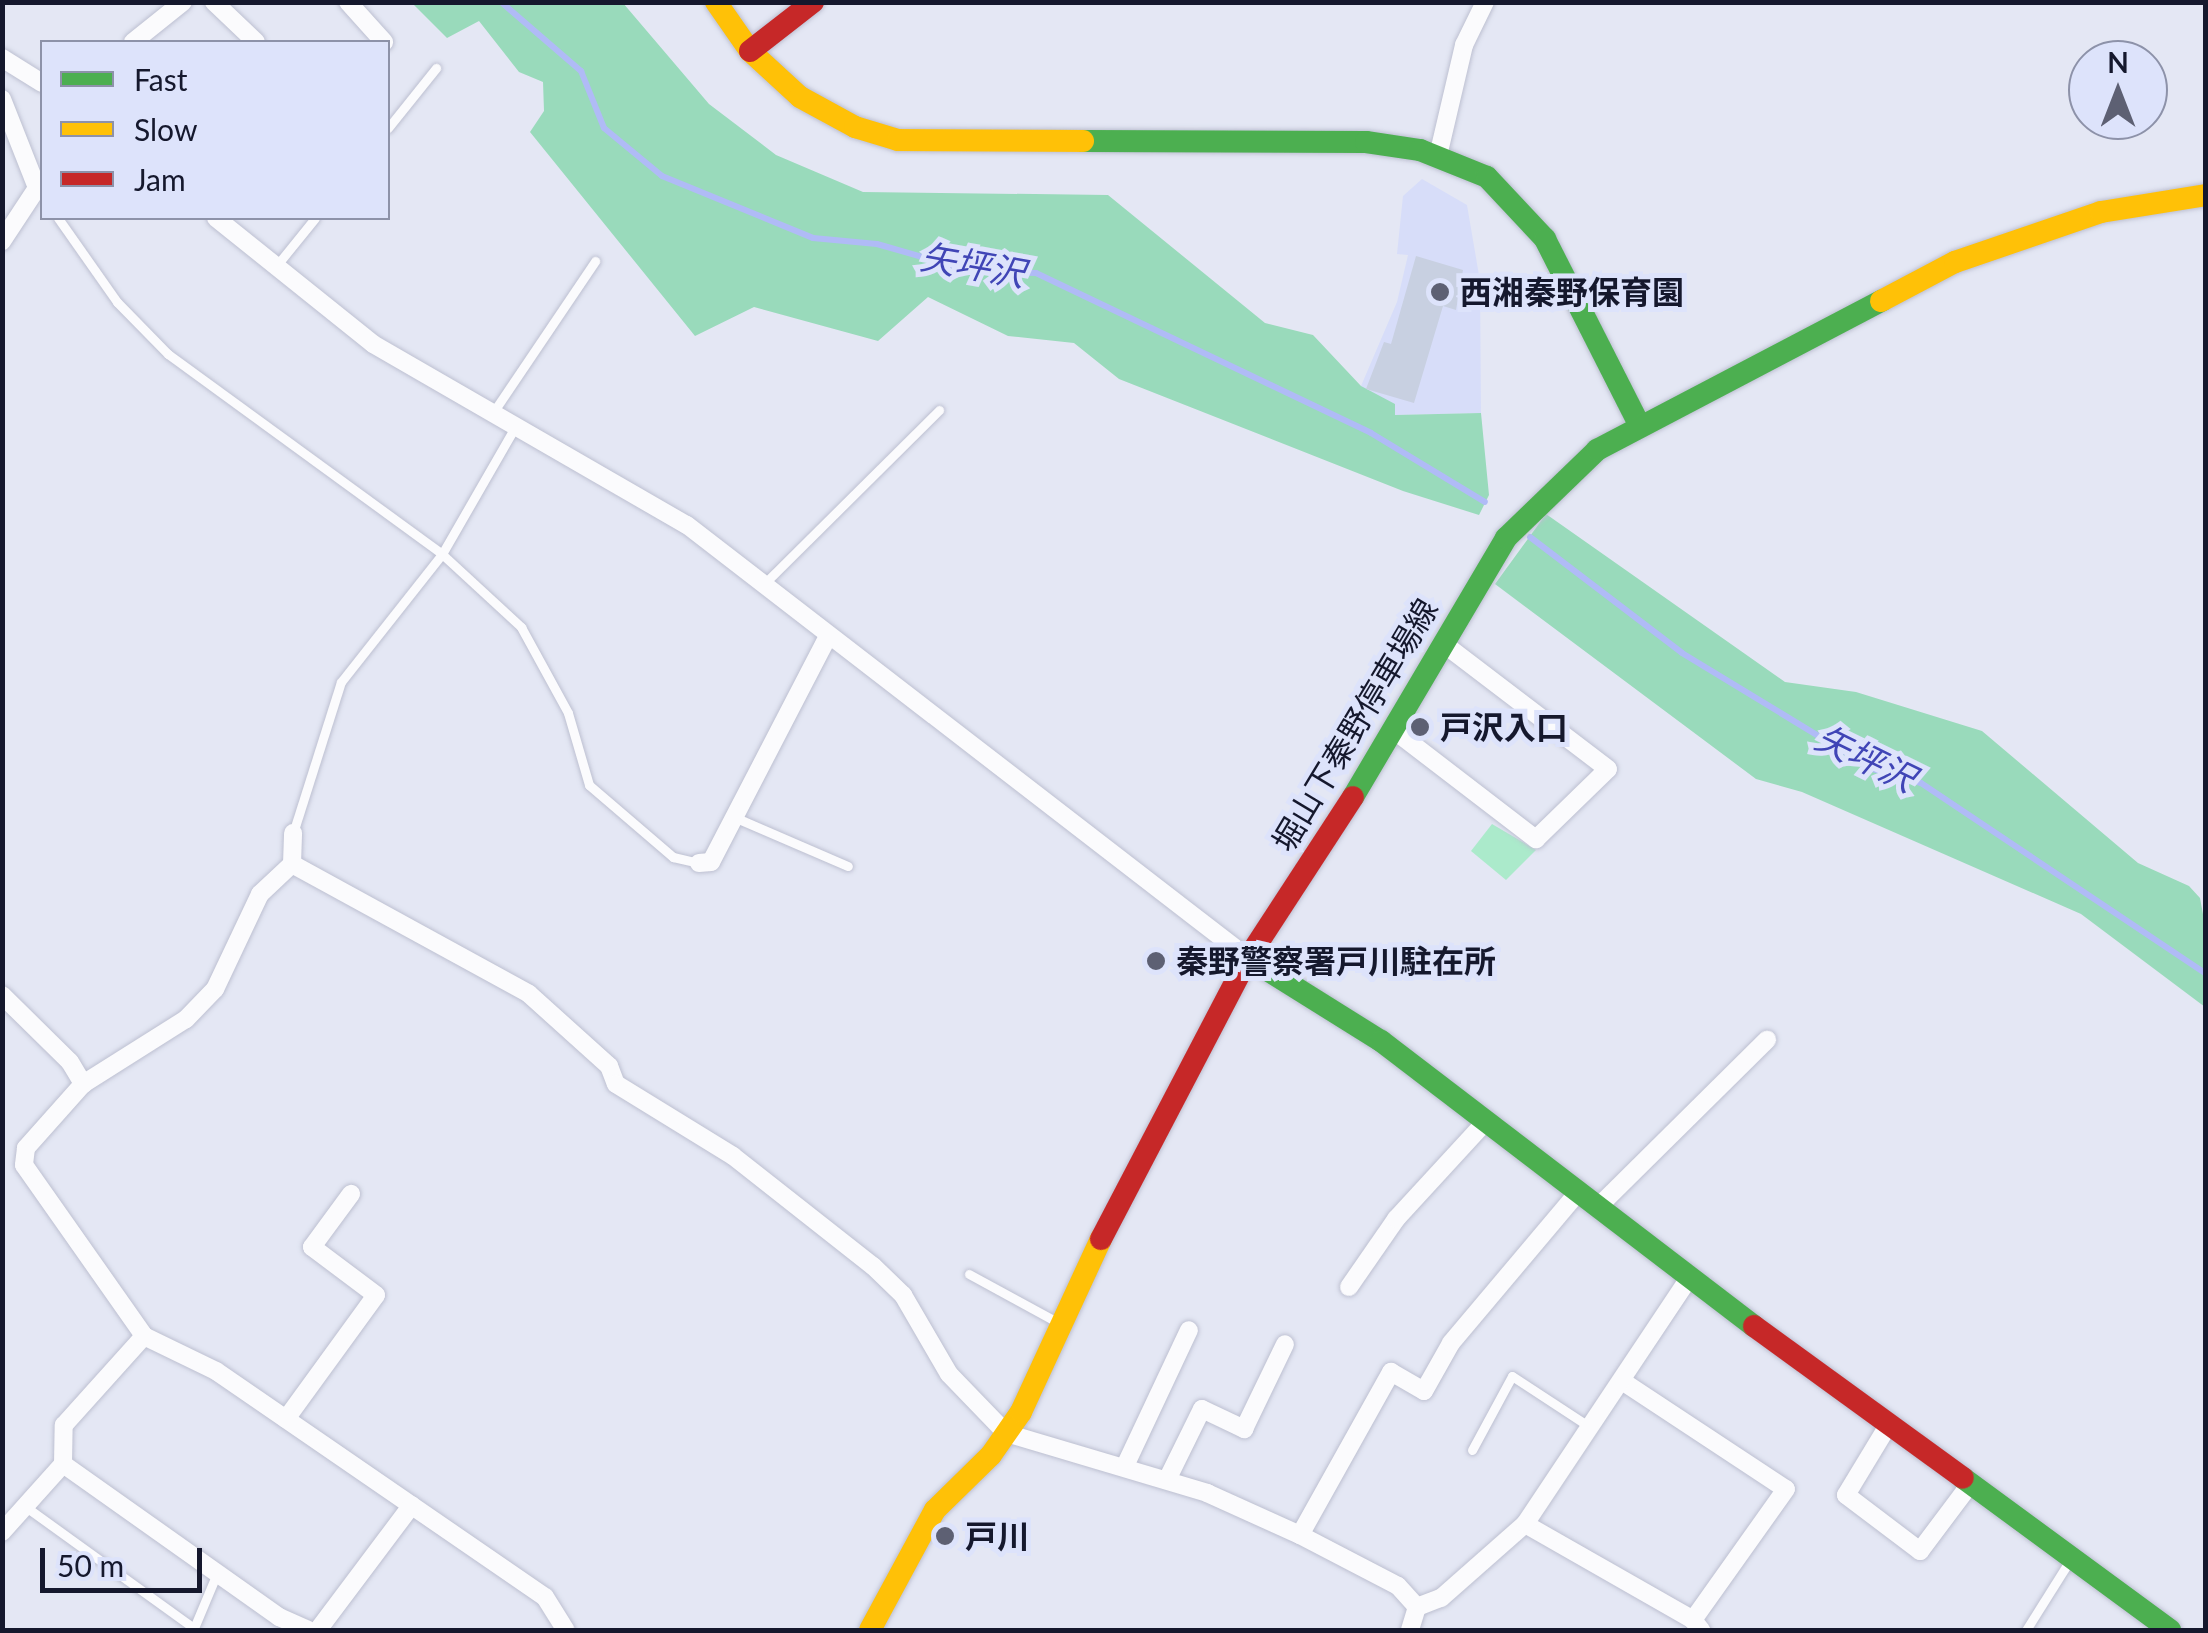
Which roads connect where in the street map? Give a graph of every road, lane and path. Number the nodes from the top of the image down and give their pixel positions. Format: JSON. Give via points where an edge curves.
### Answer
{"nodes":[{"id":1,"x":183,"y":2,"type":"edge"},
{"id":2,"x":214,"y":2,"type":"edge"},
{"id":3,"x":348,"y":2,"type":"edge"},
{"id":4,"x":716,"y":2,"type":"edge"},
{"id":5,"x":791,"y":2,"type":"edge"},
{"id":6,"x":813,"y":2,"type":"edge"},
{"id":7,"x":1485,"y":2,"type":"edge"},
{"id":8,"x":136,"y":40,"type":"edge"},
{"id":9,"x":254,"y":40,"type":"edge"},
{"id":10,"x":382,"y":40,"type":"edge"},
{"id":11,"x":750,"y":51,"type":"junction"},
{"id":12,"x":2,"y":58,"type":"edge"},
{"id":13,"x":436,"y":68,"type":"dead end"},
{"id":14,"x":40,"y":82,"type":"edge"},
{"id":15,"x":2,"y":99,"type":"edge"},
{"id":16,"x":390,"y":126,"type":"edge"},
{"id":17,"x":1438,"y":156,"type":"junction"},
{"id":18,"x":40,"y":192,"type":"edge"},
{"id":19,"x":2206,"y":195,"type":"edge"},
{"id":20,"x":59,"y":220,"type":"edge"},
{"id":21,"x":218,"y":220,"type":"edge"},
{"id":22,"x":313,"y":220,"type":"edge"},
{"id":23,"x":2,"y":241,"type":"edge"},
{"id":24,"x":595,"y":261,"type":"dead end"},
{"id":25,"x":276,"y":266,"type":"junction"},
{"id":26,"x":939,"y":410,"type":"dead end"},
{"id":27,"x":494,"y":411,"type":"junction"},
{"id":28,"x":517,"y":424,"type":"junction"},
{"id":29,"x":1640,"y":426,"type":"junction"},
{"id":30,"x":442,"y":554,"type":"junction"},
{"id":31,"x":766,"y":582,"type":"junction"},
{"id":32,"x":828,"y":636,"type":"junction"},
{"id":33,"x":1445,"y":644,"type":"junction"},
{"id":34,"x":1395,"y":730,"type":"junction"},
{"id":35,"x":734,"y":817,"type":"junction"},
{"id":36,"x":293,"y":833,"type":"joint"},
{"id":37,"x":700,"y":863,"type":"joint"},
{"id":38,"x":292,"y":864,"type":"junction"},
{"id":39,"x":848,"y":866,"type":"dead end"},
{"id":40,"x":1248,"y":958,"type":"junction"},
{"id":41,"x":2,"y":995,"type":"edge"},
{"id":42,"x":1768,"y":1040,"type":"dead end"},
{"id":43,"x":83,"y":1084,"type":"junction"},
{"id":44,"x":1486,"y":1121,"type":"junction"},
{"id":45,"x":1578,"y":1192,"type":"junction"},
{"id":46,"x":351,"y":1194,"type":"dead end"},
{"id":47,"x":1598,"y":1207,"type":"junction"},
{"id":48,"x":969,"y":1274,"type":"dead end"},
{"id":49,"x":1689,"y":1278,"type":"junction"},
{"id":50,"x":1349,"y":1287,"type":"dead end"},
{"id":51,"x":1062,"y":1325,"type":"junction"},
{"id":52,"x":1189,"y":1330,"type":"dead end"},
{"id":53,"x":144,"y":1336,"type":"junction"},
{"id":54,"x":1285,"y":1344,"type":"dead end"},
{"id":55,"x":1622,"y":1381,"type":"junction"},
{"id":56,"x":286,"y":1418,"type":"junction"},
{"id":57,"x":1890,"y":1424,"type":"junction"},
{"id":58,"x":1590,"y":1427,"type":"junction"},
{"id":59,"x":1006,"y":1433,"type":"junction"},
{"id":60,"x":1472,"y":1450,"type":"dead end"},
{"id":61,"x":63,"y":1464,"type":"junction"},
{"id":62,"x":1125,"y":1466,"type":"junction"},
{"id":63,"x":1167,"y":1480,"type":"junction"},
{"id":64,"x":1970,"y":1483,"type":"junction"},
{"id":65,"x":1786,"y":1489,"type":"junction"},
{"id":66,"x":1804,"y":1500,"type":"dead end"},
{"id":67,"x":24,"y":1505,"type":"junction"},
{"id":68,"x":412,"y":1506,"type":"junction"},
{"id":69,"x":1525,"y":1524,"type":"junction"},
{"id":70,"x":2,"y":1532,"type":"edge"},
{"id":71,"x":1300,"y":1535,"type":"junction"},
{"id":72,"x":2072,"y":1558,"type":"junction"},
{"id":73,"x":217,"y":1574,"type":"junction"},
{"id":74,"x":1418,"y":1623,"type":"edge"},
{"id":75,"x":1697,"y":1625,"type":"edge"},
{"id":76,"x":308,"y":1630,"type":"edge"},
{"id":77,"x":318,"y":1630,"type":"edge"},
{"id":78,"x":566,"y":1630,"type":"edge"},
{"id":79,"x":870,"y":1630,"type":"edge"},
{"id":80,"x":2026,"y":1630,"type":"edge"},
{"id":81,"x":2170,"y":1630,"type":"edge"}],
"edges":[{"from":1,"to":8,"type":"street"},
{"from":2,"to":9,"type":"street"},
{"from":3,"to":10,"type":"street"},
{"from":4,"to":11,"type":"main road"},
{"from":5,"to":11,"type":"main road"},
{"from":6,"to":11,"type":"main road"},
{"from":7,"to":17,"type":"street","via":[[1464,45]]},
{"from":11,"to":17,"type":"main road","via":[[800,96],[898,140],[1366,142]]},
{"from":12,"to":14,"type":"street"},
{"from":13,"to":16,"type":"lane"},
{"from":15,"to":18,"type":"street"},
{"from":17,"to":29,"type":"main road","via":[[1487,177],[1545,239]]},
{"from":18,"to":23,"type":"street"},
{"from":19,"to":29,"type":"main road","name":"堀山下秦野停車場線","via":[[2034,230],[1955,262]]},
{"from":20,"to":30,"type":"lane","via":[[118,302],[168,354]]},
{"from":21,"to":25,"type":"street"},
{"from":22,"to":25,"type":"lane"},
{"from":24,"to":27,"type":"lane"},
{"from":25,"to":27,"type":"street","via":[[373,344]]},
{"from":26,"to":31,"type":"lane"},
{"from":27,"to":28,"type":"street"},
{"from":28,"to":30,"type":"lane"},
{"from":28,"to":31,"type":"street","via":[[672,516]]},
{"from":29,"to":33,"type":"main road","name":"堀山下秦野停車場線","via":[[1597,450],[1506,538]]},
{"from":30,"to":36,"type":"lane","via":[[341,682]]},
{"from":30,"to":37,"type":"lane","via":[[521,627],[568,713],[589,785],[673,857]]},
{"from":31,"to":32,"type":"street"},
{"from":32,"to":35,"type":"street"},
{"from":32,"to":40,"type":"street"},
{"from":33,"to":34,"type":"main road","name":"堀山下秦野停車場線"},
{"from":33,"to":34,"type":"street","via":[[1608,769],[1536,839]]},
{"from":34,"to":40,"type":"main road","name":"堀山下秦野停車場線"},
{"from":35,"to":37,"type":"street","via":[[711,862]]},
{"from":35,"to":39,"type":"lane"},
{"from":36,"to":38,"type":"street"},
{"from":38,"to":43,"type":"street","via":[[260,894],[215,988],[186,1018]]},
{"from":38,"to":59,"type":"street","via":[[528,994],[609,1066],[616,1084],[733,1156],[873,1266],[902,1295],[950,1374]]},
{"from":40,"to":44,"type":"main road","via":[[1364,1030]]},
{"from":40,"to":51,"type":"main road","name":"堀山下秦野停車場線"},
{"from":41,"to":43,"type":"street"},
{"from":42,"to":47,"type":"street"},
{"from":43,"to":53,"type":"street","via":[[26,1148],[24,1166]]},
{"from":44,"to":45,"type":"main road"},
{"from":44,"to":50,"type":"street","via":[[1396,1219]]},
{"from":45,"to":47,"type":"main road"},
{"from":45,"to":71,"type":"street","via":[[1451,1342],[1424,1392],[1391,1372]]},
{"from":46,"to":56,"type":"street","via":[[312,1247],[376,1295]]},
{"from":47,"to":49,"type":"main road"},
{"from":48,"to":51,"type":"lane"},
{"from":49,"to":55,"type":"street"},
{"from":49,"to":57,"type":"main road"},
{"from":51,"to":59,"type":"main road","name":"堀山下秦野停車場線"},
{"from":52,"to":62,"type":"street"},
{"from":53,"to":56,"type":"street","via":[[216,1371]]},
{"from":53,"to":61,"type":"street","via":[[64,1425]]},
{"from":54,"to":63,"type":"street","via":[[1244,1429],[1202,1409]]},
{"from":55,"to":58,"type":"street"},
{"from":55,"to":65,"type":"street"},
{"from":56,"to":68,"type":"street"},
{"from":57,"to":64,"type":"main road"},
{"from":57,"to":64,"type":"street","via":[[1846,1495],[1920,1550]]},
{"from":58,"to":60,"type":"lane","via":[[1512,1376]]},
{"from":58,"to":69,"type":"street"},
{"from":59,"to":62,"type":"street"},
{"from":59,"to":79,"type":"main road","name":"堀山下秦野停車場線","via":[[934,1510]]},
{"from":61,"to":67,"type":"street"},
{"from":61,"to":73,"type":"street"},
{"from":62,"to":63,"type":"street"},
{"from":63,"to":71,"type":"street"},
{"from":64,"to":72,"type":"main road"},
{"from":65,"to":66,"type":"street"},
{"from":65,"to":75,"type":"street"},
{"from":67,"to":70,"type":"street"},
{"from":67,"to":73,"type":"lane","via":[[194,1628]]},
{"from":68,"to":77,"type":"street"},
{"from":68,"to":78,"type":"street","via":[[544,1597]]},
{"from":69,"to":74,"type":"street"},
{"from":69,"to":75,"type":"street"},
{"from":71,"to":74,"type":"street","via":[[1398,1586]]},
{"from":72,"to":80,"type":"lane"},
{"from":72,"to":81,"type":"main road"},
{"from":73,"to":76,"type":"street"}]}
